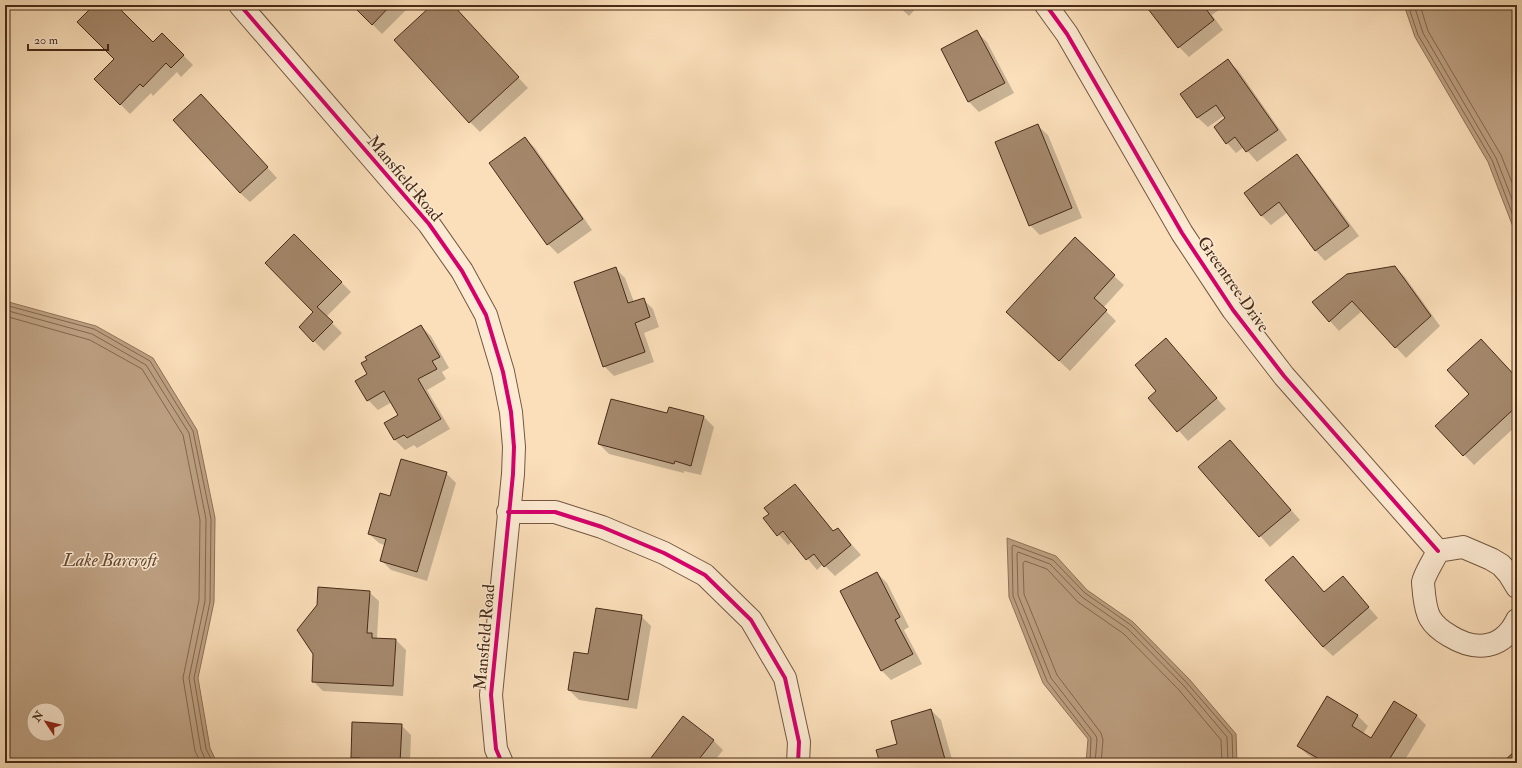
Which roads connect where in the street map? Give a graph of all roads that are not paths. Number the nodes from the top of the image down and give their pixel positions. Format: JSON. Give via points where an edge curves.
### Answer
{"nodes":[{"id":1,"x":240,"y":5,"type":"edge"},
{"id":2,"x":1046,"y":5,"type":"edge"},
{"id":3,"x":508,"y":512,"type":"junction"},
{"id":4,"x":1438,"y":551,"type":"junction"},
{"id":5,"x":1517,"y":587,"type":"edge"},
{"id":6,"x":1517,"y":620,"type":"edge"},
{"id":7,"x":502,"y":763,"type":"edge"},
{"id":8,"x":798,"y":763,"type":"edge"}],
"edges":[{"from":1,"to":3,"type":"street","name":"Mansfield Road","via":[[429,224],[462,272],[486,315],[503,372],[511,412],[514,446]]},
{"from":2,"to":4,"type":"street","name":"Greentree Drive","via":[[1067,34],[1182,233],[1233,310],[1284,376]]},
{"from":3,"to":7,"type":"street","name":"Mansfield Road","via":[[491,695],[496,749]]},
{"from":3,"to":8,"type":"street","via":[[555,512],[602,527],[664,553],[705,575],[751,620],[784,678],[799,742]]},
{"from":4,"to":5,"type":"street","via":[[1463,547],[1491,559],[1510,574]]},
{"from":4,"to":6,"type":"street","via":[[1423,582],[1425,604],[1430,618],[1443,632],[1461,643],[1473,646],[1488,645],[1504,638]]}]}
